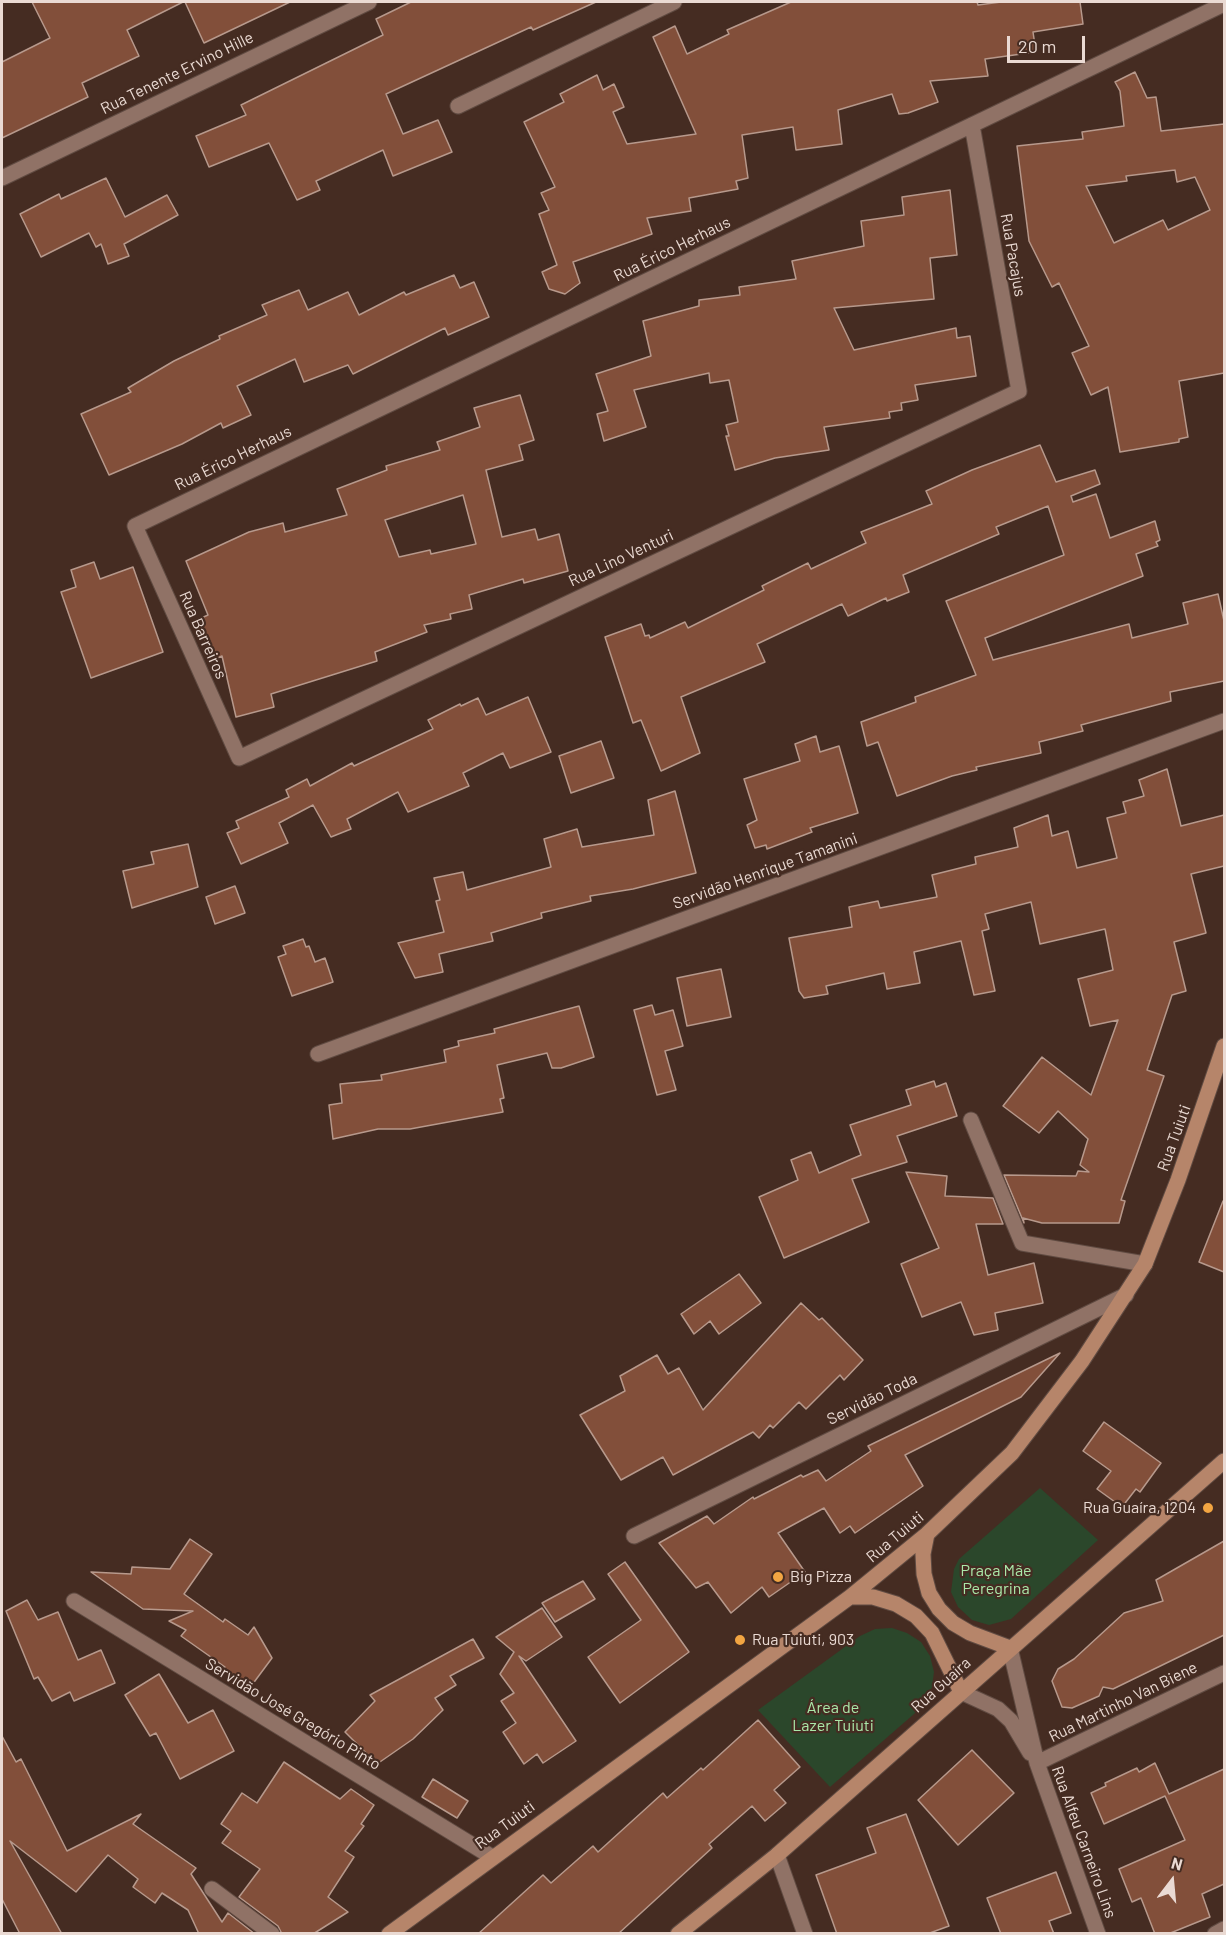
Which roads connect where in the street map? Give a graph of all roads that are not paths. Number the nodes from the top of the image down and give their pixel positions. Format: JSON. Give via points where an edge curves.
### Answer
{"nodes":[{"id":1,"x":369,"y":2,"type":"edge"},
{"id":2,"x":674,"y":2,"type":"edge"},
{"id":3,"x":1224,"y":4,"type":"edge"},
{"id":4,"x":458,"y":106,"type":"dead end"},
{"id":5,"x":972,"y":125,"type":"junction"},
{"id":6,"x":2,"y":178,"type":"edge"},
{"id":7,"x":1019,"y":391,"type":"joint"},
{"id":8,"x":135,"y":526,"type":"joint"},
{"id":9,"x":1224,"y":721,"type":"edge"},
{"id":10,"x":239,"y":758,"type":"joint"},
{"id":11,"x":1224,"y":1046,"type":"edge"},
{"id":12,"x":318,"y":1054,"type":"dead end"},
{"id":13,"x":971,"y":1120,"type":"dead end"},
{"id":14,"x":1145,"y":1264,"type":"junction"},
{"id":15,"x":1126,"y":1295,"type":"junction"},
{"id":16,"x":1224,"y":1461,"type":"edge"},
{"id":17,"x":927,"y":1534,"type":"junction"},
{"id":18,"x":634,"y":1536,"type":"dead end"},
{"id":19,"x":850,"y":1597,"type":"junction"},
{"id":20,"x":74,"y":1601,"type":"dead end"},
{"id":21,"x":1010,"y":1648,"type":"junction"},
{"id":22,"x":1224,"y":1673,"type":"edge"},
{"id":23,"x":961,"y":1692,"type":"junction"},
{"id":24,"x":1037,"y":1763,"type":"junction"},
{"id":25,"x":777,"y":1855,"type":"junction"},
{"id":26,"x":492,"y":1857,"type":"junction"},
{"id":27,"x":212,"y":1889,"type":"dead end"},
{"id":28,"x":1224,"y":1929,"type":"edge"},
{"id":29,"x":272,"y":1934,"type":"edge"},
{"id":30,"x":389,"y":1934,"type":"edge"},
{"id":31,"x":678,"y":1934,"type":"edge"},
{"id":32,"x":805,"y":1934,"type":"edge"},
{"id":33,"x":1098,"y":1934,"type":"edge"},
{"id":34,"x":1215,"y":1934,"type":"edge"}],
"edges":[{"from":1,"to":6,"type":"street","name":"Rua Tenente Ervino Hille"},
{"from":2,"to":4,"type":"street"},
{"from":3,"to":5,"type":"street","name":"Rua Érico Herhaus"},
{"from":5,"to":7,"type":"street","name":"Rua Pacajus"},
{"from":5,"to":8,"type":"street","name":"Rua Érico Herhaus"},
{"from":7,"to":10,"type":"street","name":"Rua Lino Venturi"},
{"from":8,"to":10,"type":"street","name":"Rua Barreiros"},
{"from":9,"to":12,"type":"street","name":"Servidão Henrique Tamanini"},
{"from":11,"to":14,"type":"main road","name":"Rua Tuiuti"},
{"from":13,"to":14,"type":"street","via":[[1022,1243]]},
{"from":14,"to":15,"type":"main road","name":"Rua Tuiuti"},
{"from":15,"to":17,"type":"main road","name":"Rua Tuiuti","via":[[1037,1423],[988,1478]]},
{"from":15,"to":18,"type":"street","name":"Servidão Toda"},
{"from":16,"to":21,"type":"main road","name":"Rua Guaíra"},
{"from":17,"to":19,"type":"main road","name":"Rua Tuiuti"},
{"from":17,"to":21,"type":"main road","via":[[924,1574],[939,1610],[970,1633]]},
{"from":19,"to":23,"type":"main road","via":[[885,1601],[916,1616],[932,1633]]},
{"from":19,"to":26,"type":"main road","name":"Rua Tuiuti"},
{"from":20,"to":26,"type":"street","name":"Servidão José Gregório Pinto"},
{"from":21,"to":23,"type":"main road","name":"Rua Guaíra"},
{"from":21,"to":24,"type":"street","name":"Rua Alfeu Carneiro Lins"},
{"from":22,"to":24,"type":"street","name":"Rua Martinho Van Biene"},
{"from":23,"to":24,"type":"street","name":"Rua Alfeu Carneiro Lins","via":[[984,1701],[1011,1721]]},
{"from":23,"to":25,"type":"main road","name":"Rua Guaíra"},
{"from":24,"to":33,"type":"street","name":"Rua Alfeu Carneiro Lins"},
{"from":25,"to":31,"type":"main road","name":"Rua Guaíra"},
{"from":25,"to":32,"type":"street"},
{"from":26,"to":30,"type":"main road","name":"Rua Tuiuti"},
{"from":27,"to":29,"type":"street"},
{"from":28,"to":34,"type":"street"}]}
